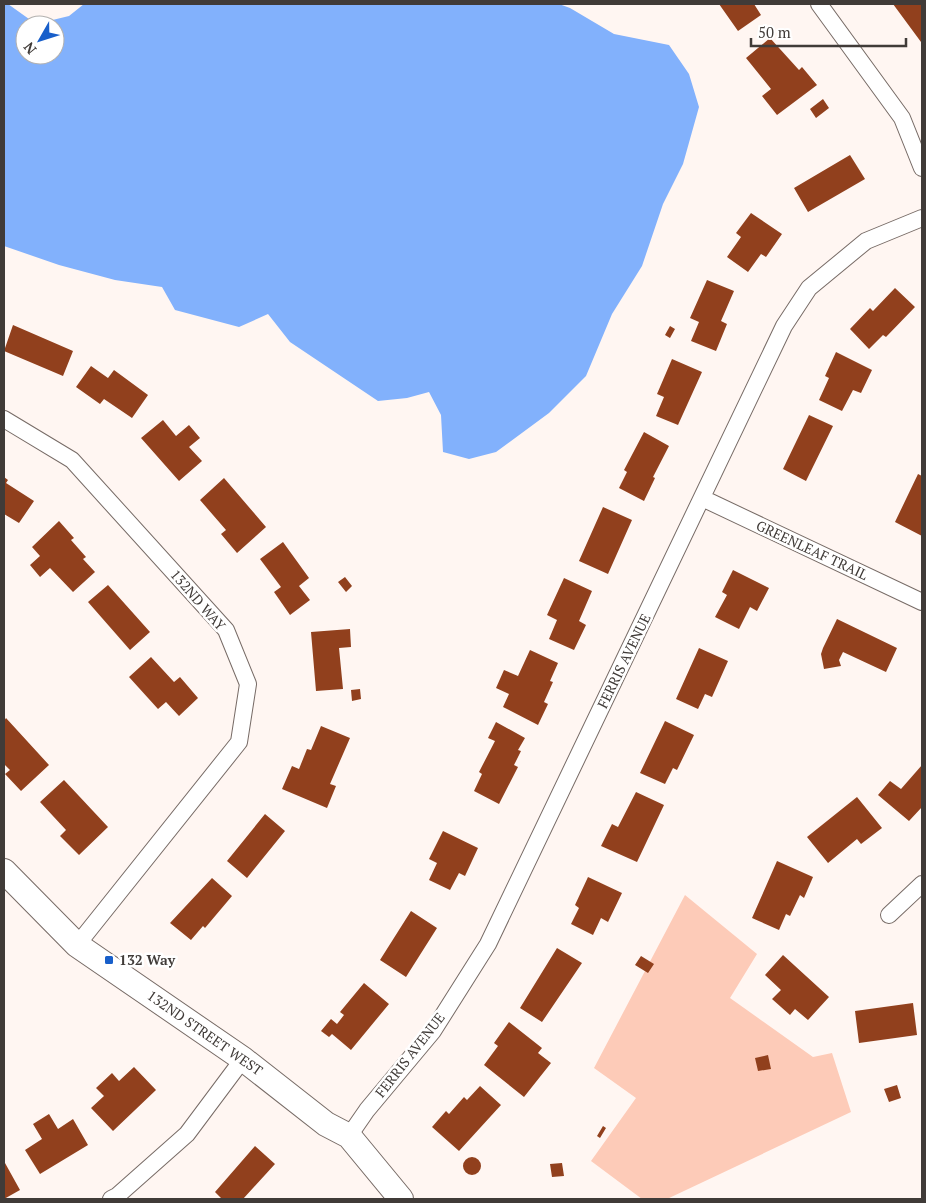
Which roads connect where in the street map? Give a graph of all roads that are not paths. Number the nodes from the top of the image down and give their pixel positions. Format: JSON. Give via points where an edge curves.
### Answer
{"nodes":[{"id":1,"x":818,"y":4,"type":"edge"},
{"id":2,"x":922,"y":168,"type":"edge"},
{"id":3,"x":922,"y":218,"type":"edge"},
{"id":4,"x":4,"y":419,"type":"edge"},
{"id":5,"x":702,"y":498,"type":"junction"},
{"id":6,"x":922,"y":602,"type":"edge"},
{"id":7,"x":4,"y":872,"type":"edge"},
{"id":8,"x":922,"y":884,"type":"edge"},
{"id":9,"x":889,"y":915,"type":"dead end"},
{"id":10,"x":77,"y":945,"type":"junction"},
{"id":11,"x":243,"y":1058,"type":"junction"},
{"id":12,"x":349,"y":1136,"type":"junction"},
{"id":13,"x":111,"y":1199,"type":"edge"},
{"id":14,"x":401,"y":1199,"type":"edge"}],
"edges":[{"from":1,"to":2,"type":"street","via":[[902,118]]},
{"from":3,"to":5,"type":"street","name":"FERRIS AVENUE","via":[[866,241],[809,288],[784,326]]},
{"from":4,"to":10,"type":"street","name":"132ND WAY","via":[[72,460],[226,630],[248,684],[239,742]]},
{"from":5,"to":6,"type":"street","name":"GREENLEAF TRAIL"},
{"from":5,"to":12,"type":"street","name":"FERRIS AVENUE","via":[[488,944],[433,1031]]},
{"from":7,"to":10,"type":"street","name":"132ND STREET WEST"},
{"from":8,"to":9,"type":"street"},
{"from":10,"to":11,"type":"street","name":"132ND STREET WEST"},
{"from":11,"to":12,"type":"street","name":"132ND STREET WEST","via":[[326,1124]]},
{"from":11,"to":13,"type":"street","via":[[187,1134]]},
{"from":12,"to":14,"type":"street","name":"132ND STREET WEST"}]}
